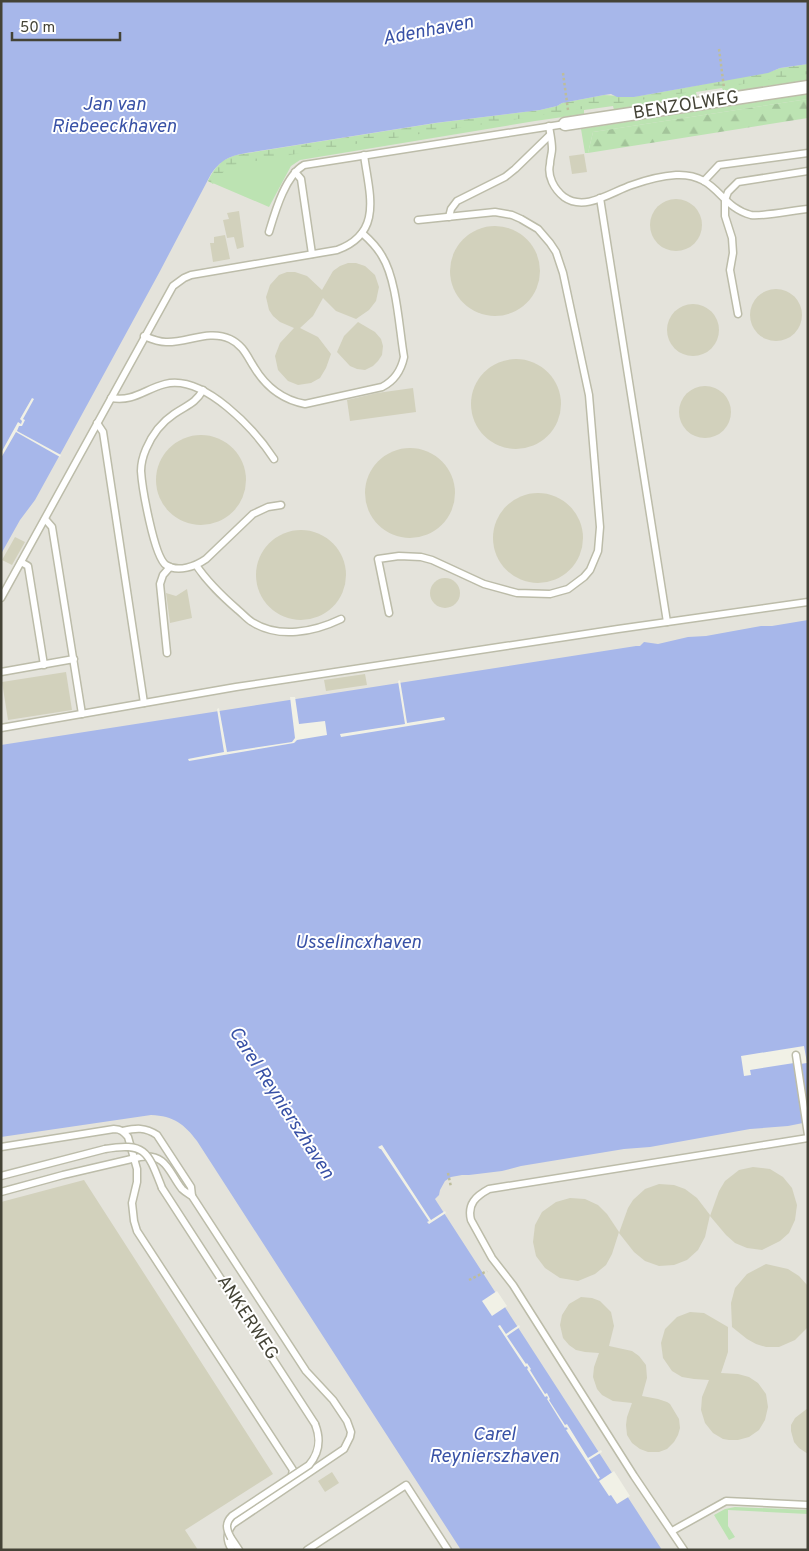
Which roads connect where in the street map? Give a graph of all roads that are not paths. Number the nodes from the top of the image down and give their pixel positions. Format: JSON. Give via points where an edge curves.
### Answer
{"nodes":[{"id":1,"x":808,"y":87,"type":"edge"},
{"id":2,"x":567,"y":118,"type":"joint"},
{"id":3,"x":549,"y":126,"type":"junction"},
{"id":4,"x":550,"y":135,"type":"junction"},
{"id":5,"x":808,"y":153,"type":"edge"},
{"id":6,"x":364,"y":155,"type":"junction"},
{"id":7,"x":808,"y":171,"type":"edge"},
{"id":8,"x":295,"y":172,"type":"junction"},
{"id":9,"x":704,"y":181,"type":"junction"},
{"id":10,"x":600,"y":198,"type":"junction"},
{"id":11,"x":725,"y":200,"type":"junction"},
{"id":12,"x":808,"y":209,"type":"edge"},
{"id":13,"x":448,"y":217,"type":"junction"},
{"id":14,"x":418,"y":220,"type":"dead end"},
{"id":15,"x":269,"y":232,"type":"dead end"},
{"id":16,"x":362,"y":233,"type":"junction"},
{"id":17,"x":312,"y":254,"type":"junction"},
{"id":18,"x":738,"y":314,"type":"dead end"},
{"id":19,"x":144,"y":336,"type":"junction"},
{"id":20,"x":204,"y":390,"type":"junction"},
{"id":21,"x":111,"y":398,"type":"junction"},
{"id":22,"x":97,"y":423,"type":"junction"},
{"id":23,"x":274,"y":459,"type":"dead end"},
{"id":24,"x":280,"y":505,"type":"dead end"},
{"id":25,"x":45,"y":519,"type":"junction"},
{"id":26,"x":21,"y":562,"type":"junction"},
{"id":27,"x":196,"y":565,"type":"junction"},
{"id":28,"x":170,"y":567,"type":"junction"},
{"id":29,"x":1,"y":598,"type":"edge"},
{"id":30,"x":808,"y":602,"type":"edge"},
{"id":31,"x":388,"y":613,"type":"dead end"},
{"id":32,"x":341,"y":619,"type":"dead end"},
{"id":33,"x":668,"y":622,"type":"junction"},
{"id":34,"x":167,"y":653,"type":"dead end"},
{"id":35,"x":74,"y":660,"type":"junction"},
{"id":36,"x":44,"y":665,"type":"junction"},
{"id":37,"x":1,"y":672,"type":"edge"},
{"id":38,"x":144,"y":703,"type":"junction"},
{"id":39,"x":82,"y":714,"type":"junction"},
{"id":40,"x":1,"y":728,"type":"edge"},
{"id":41,"x":796,"y":1054,"type":"dead end"},
{"id":42,"x":123,"y":1131,"type":"junction"},
{"id":43,"x":808,"y":1137,"type":"edge"},
{"id":44,"x":1,"y":1146,"type":"edge"},
{"id":45,"x":134,"y":1158,"type":"junction"},
{"id":46,"x":1,"y":1176,"type":"edge"},
{"id":47,"x":1,"y":1192,"type":"edge"},
{"id":48,"x":192,"y":1196,"type":"junction"},
{"id":49,"x":285,"y":1488,"type":"junction"},
{"id":50,"x":808,"y":1505,"type":"edge"},
{"id":51,"x":672,"y":1532,"type":"junction"},
{"id":52,"x":232,"y":1550,"type":"edge"},
{"id":53,"x":239,"y":1550,"type":"edge"},
{"id":54,"x":307,"y":1550,"type":"edge"},
{"id":55,"x":448,"y":1550,"type":"edge"},
{"id":56,"x":684,"y":1550,"type":"edge"}],
"edges":[{"from":1,"to":2,"type":"street","name":"BENZOLWEG"},
{"from":2,"to":3,"type":"lane"},
{"from":3,"to":4,"type":"lane"},
{"from":3,"to":6,"type":"lane"},
{"from":4,"to":10,"type":"lane","via":[[549,172],[555,187],[565,198],[577,202]]},
{"from":4,"to":13,"type":"lane","via":[[510,173],[457,201]]},
{"from":5,"to":9,"type":"lane","via":[[719,165]]},
{"from":6,"to":8,"type":"lane","via":[[304,165]]},
{"from":6,"to":16,"type":"lane","via":[[371,209]]},
{"from":7,"to":11,"type":"lane","via":[[738,182]]},
{"from":8,"to":15,"type":"lane","via":[[276,208]]},
{"from":8,"to":17,"type":"lane","via":[[300,179]]},
{"from":9,"to":10,"type":"lane","via":[[684,175],[652,179]]},
{"from":9,"to":11,"type":"lane"},
{"from":10,"to":33,"type":"lane"},
{"from":11,"to":12,"type":"lane","via":[[754,216]]},
{"from":11,"to":18,"type":"lane","via":[[725,216],[732,238],[730,270]]},
{"from":13,"to":14,"type":"lane"},
{"from":13,"to":31,"type":"lane","via":[[495,212],[512,215],[538,229],[556,252],[590,395],[600,527],[598,551],[584,578],[568,589],[550,594],[517,593],[484,584],[421,557],[378,559]]},
{"from":16,"to":17,"type":"lane","via":[[344,248]]},
{"from":16,"to":19,"type":"lane","via":[[382,256],[390,272],[404,357],[397,375],[382,387],[305,404],[294,402],[276,393],[243,349],[224,336],[168,342]]},
{"from":17,"to":19,"type":"lane","via":[[184,278],[169,291]]},
{"from":19,"to":21,"type":"lane"},
{"from":20,"to":21,"type":"lane","via":[[175,383],[127,399]]},
{"from":20,"to":23,"type":"lane","via":[[245,423]]},
{"from":20,"to":28,"type":"lane","via":[[194,403],[172,415],[160,427],[142,459],[142,477],[153,536],[159,557]]},
{"from":21,"to":22,"type":"lane"},
{"from":22,"to":25,"type":"lane"},
{"from":22,"to":38,"type":"lane","via":[[103,432]]},
{"from":24,"to":27,"type":"lane","via":[[252,514],[206,560]]},
{"from":25,"to":26,"type":"lane"},
{"from":25,"to":35,"type":"lane","via":[[52,527]]},
{"from":26,"to":29,"type":"lane"},
{"from":26,"to":36,"type":"lane","via":[[28,566]]},
{"from":27,"to":28,"type":"lane"},
{"from":27,"to":32,"type":"lane","via":[[218,593],[261,627],[302,632]]},
{"from":28,"to":34,"type":"lane","via":[[160,584]]},
{"from":30,"to":33,"type":"lane"},
{"from":33,"to":38,"type":"lane"},
{"from":35,"to":36,"type":"lane"},
{"from":35,"to":39,"type":"lane"},
{"from":36,"to":37,"type":"lane"},
{"from":38,"to":39,"type":"lane"},
{"from":39,"to":40,"type":"lane"},
{"from":41,"to":43,"type":"lane"},
{"from":42,"to":44,"type":"lane","name":"ANKERWEG","via":[[114,1129]]},
{"from":42,"to":45,"type":"lane"},
{"from":42,"to":48,"type":"lane","name":"ANKERWEG","via":[[139,1128],[158,1135],[191,1187]]},
{"from":43,"to":51,"type":"lane","via":[[489,1189],[478,1194],[470,1207],[471,1220],[492,1258],[513,1285]]},
{"from":45,"to":47,"type":"lane","name":"ANKERWEG"},
{"from":45,"to":48,"type":"lane","name":"ANKERWEG","via":[[147,1156],[159,1159],[183,1191]]},
{"from":45,"to":49,"type":"lane","via":[[138,1175],[132,1212],[137,1230],[293,1470]]},
{"from":46,"to":53,"type":"lane","name":"ANKERWEG","bridge":true,"via":[[105,1148],[132,1146],[149,1158],[162,1188],[318,1432],[318,1448],[309,1465],[229,1519],[227,1531]]},
{"from":48,"to":49,"type":"lane","name":"ANKERWEG","via":[[306,1371],[333,1400],[350,1426],[350,1437],[344,1449]]},
{"from":49,"to":52,"type":"lane","name":"ANKERWEG","via":[[233,1524],[227,1538]]},
{"from":50,"to":51,"type":"lane","via":[[726,1501]]},
{"from":51,"to":56,"type":"lane"},
{"from":54,"to":55,"type":"lane","via":[[406,1485]]}]}
